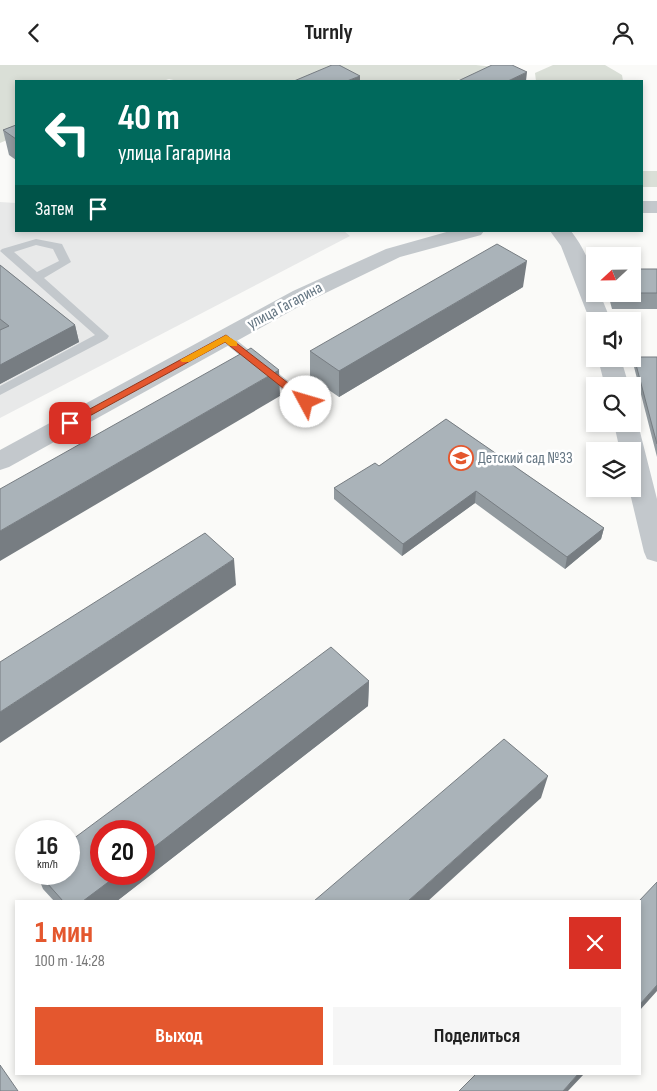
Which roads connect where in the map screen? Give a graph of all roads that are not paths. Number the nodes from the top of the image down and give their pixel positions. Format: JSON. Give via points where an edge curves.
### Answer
{"nodes":[{"id":1,"x":643,"y":207,"type":"edge"},
{"id":2,"x":657,"y":207,"type":"edge"},
{"id":3,"x":470,"y":232,"type":"edge"},
{"id":4,"x":561,"y":232,"type":"edge"},
{"id":5,"x":36,"y":277,"type":"dead end"},
{"id":6,"x":597,"y":312,"type":"edge"},
{"id":7,"x":226,"y":338,"type":"junction"},
{"id":8,"x":0,"y":391,"type":"edge"},
{"id":9,"x":306,"y":402,"type":"dead end"},
{"id":10,"x":628,"y":432,"type":"edge"},
{"id":11,"x":0,"y":461,"type":"edge"},
{"id":12,"x":657,"y":552,"type":"edge"}],
"edges":[{"from":1,"to":2,"type":"street"},
{"from":3,"to":7,"type":"street","name":"улица Гагарина","via":[[393,253],[301,296]]},
{"from":4,"to":6,"type":"street","via":[[571,245]]},
{"from":5,"to":8,"type":"lane","via":[[103,336]]},
{"from":7,"to":9,"type":"lane"},
{"from":7,"to":11,"type":"street","name":"улица Гагарина"},
{"from":10,"to":12,"type":"street"}]}
